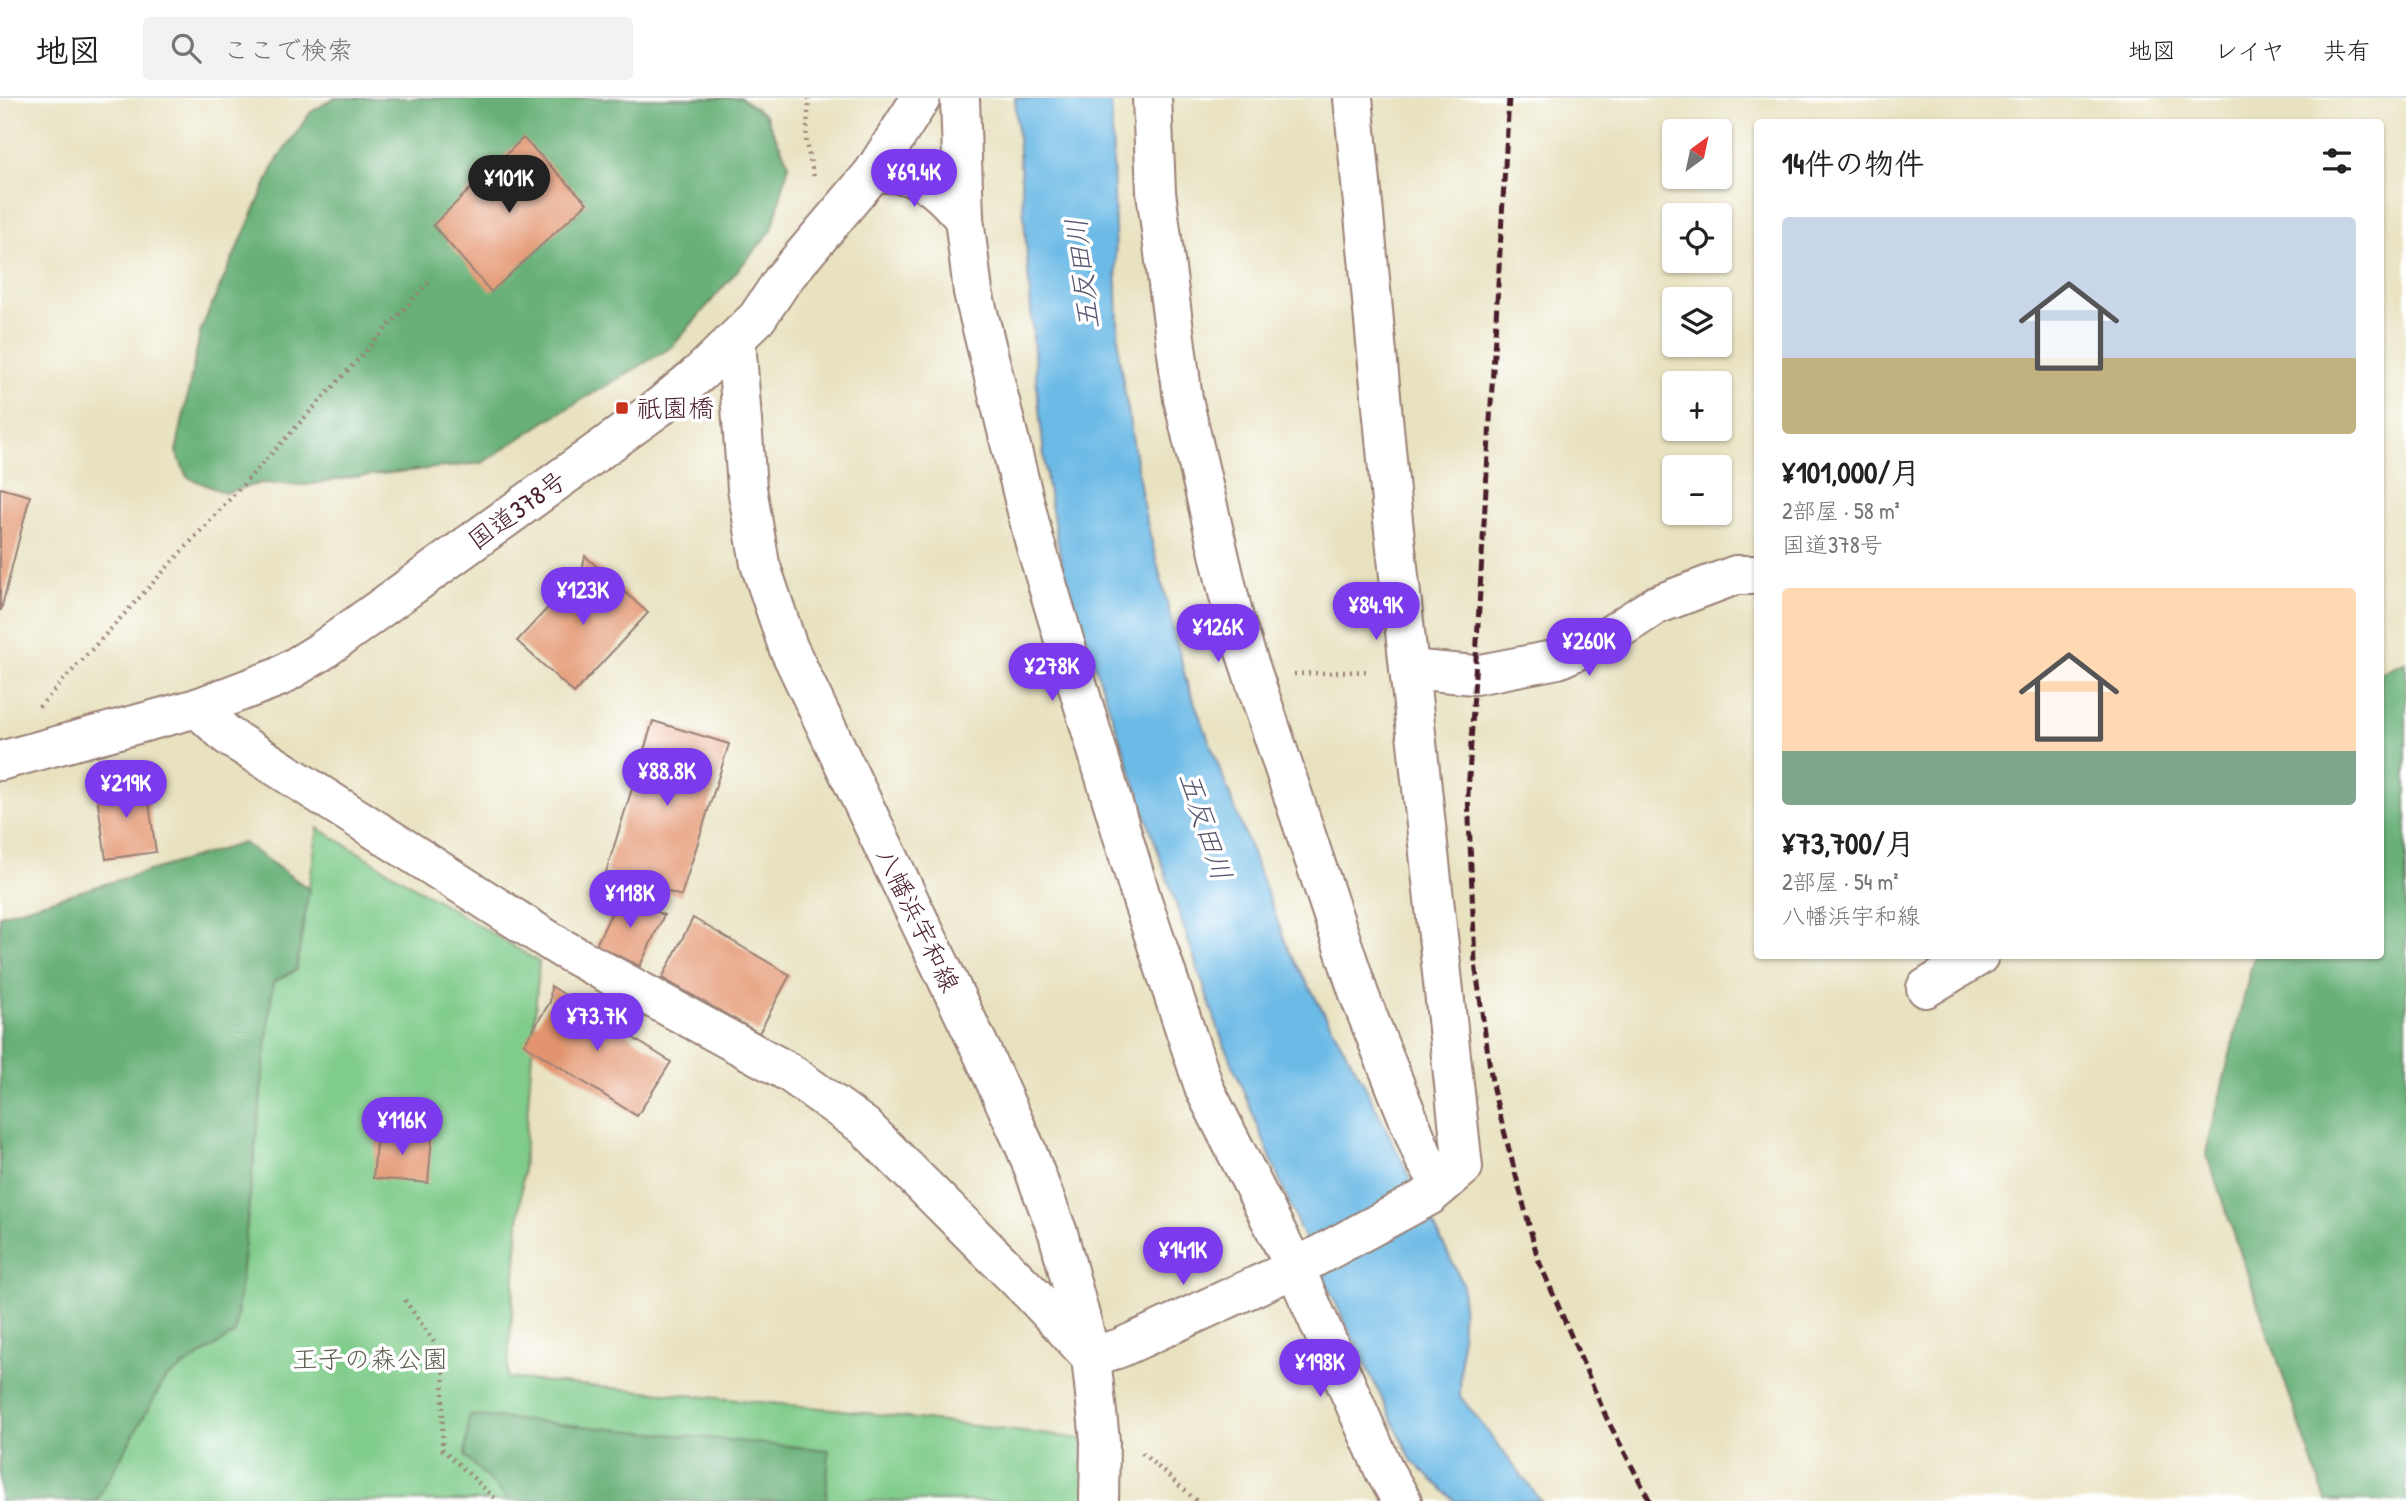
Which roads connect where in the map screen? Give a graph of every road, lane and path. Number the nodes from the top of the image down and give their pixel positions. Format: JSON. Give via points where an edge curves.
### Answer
{"nodes":[{"id":1,"x":809,"y":98,"type":"edge"},
{"id":2,"x":921,"y":98,"type":"edge"},
{"id":3,"x":960,"y":98,"type":"edge"},
{"id":4,"x":1152,"y":98,"type":"edge"},
{"id":5,"x":1353,"y":98,"type":"edge"},
{"id":6,"x":873,"y":173,"type":"junction"},
{"id":7,"x":964,"y":219,"type":"junction"},
{"id":8,"x":828,"y":227,"type":"junction"},
{"id":9,"x":429,"y":282,"type":"dead end"},
{"id":10,"x":736,"y":340,"type":"junction"},
{"id":11,"x":1754,"y":575,"type":"edge"},
{"id":12,"x":1409,"y":669,"type":"junction"},
{"id":13,"x":1253,"y":676,"type":"junction"},
{"id":14,"x":37,"y":708,"type":"dead end"},
{"id":15,"x":197,"y":708,"type":"junction"},
{"id":16,"x":0,"y":761,"type":"edge"},
{"id":17,"x":1974,"y":959,"type":"edge"},
{"id":18,"x":1926,"y":988,"type":"dead end"},
{"id":19,"x":1436,"y":1190,"type":"junction"},
{"id":20,"x":1301,"y":1265,"type":"junction"},
{"id":21,"x":405,"y":1300,"type":"dead end"},
{"id":22,"x":1091,"y":1357,"type":"junction"},
{"id":23,"x":1097,"y":1412,"type":"junction"},
{"id":24,"x":498,"y":1501,"type":"edge"},
{"id":25,"x":1099,"y":1501,"type":"edge"},
{"id":26,"x":1196,"y":1501,"type":"edge"},
{"id":27,"x":1402,"y":1501,"type":"edge"}],
"edges":[{"from":1,"to":8,"type":"path","via":[[806,142]]},
{"from":2,"to":6,"type":"main road","name":"国道378号"},
{"from":3,"to":7,"type":"main road"},
{"from":4,"to":13,"type":"main road","via":[[1156,192],[1183,399],[1234,618]]},
{"from":5,"to":12,"type":"main road"},
{"from":6,"to":7,"type":"main road","via":[[894,172],[932,184]]},
{"from":6,"to":8,"type":"main road","name":"国道378号"},
{"from":7,"to":20,"type":"main road","via":[[972,292],[1034,540],[1141,897],[1205,1090]]},
{"from":8,"to":10,"type":"main road","name":"国道378号"},
{"from":9,"to":14,"type":"path"},
{"from":10,"to":15,"type":"main road","name":"国道378号","via":[[658,408],[320,652],[279,677]]},
{"from":10,"to":22,"type":"main road","name":"八幡浜宇和線","via":[[747,488],[760,564],[788,647],[1026,1149],[1058,1233]]},
{"from":11,"to":12,"type":"main road","via":[[1736,575],[1656,605],[1607,637],[1558,659],[1475,675]]},
{"from":12,"to":13,"type":"path"},
{"from":12,"to":19,"type":"main road","via":[[1463,1167]]},
{"from":13,"to":19,"type":"main road","via":[[1360,997]]},
{"from":15,"to":16,"type":"main road","name":"国道378号"},
{"from":15,"to":22,"type":"main road","via":[[228,736],[561,948],[790,1073],[853,1118]]},
{"from":17,"to":18,"type":"main road"},
{"from":19,"to":20,"type":"main road"},
{"from":20,"to":22,"type":"main road"},
{"from":20,"to":27,"type":"main road","via":[[1385,1472]]},
{"from":21,"to":24,"type":"path","via":[[444,1357],[442,1449]]},
{"from":22,"to":23,"type":"main road","name":"八幡浜宇和線"},
{"from":23,"to":25,"type":"main road","name":"八幡浜宇和線"},
{"from":23,"to":26,"type":"path"}]}
